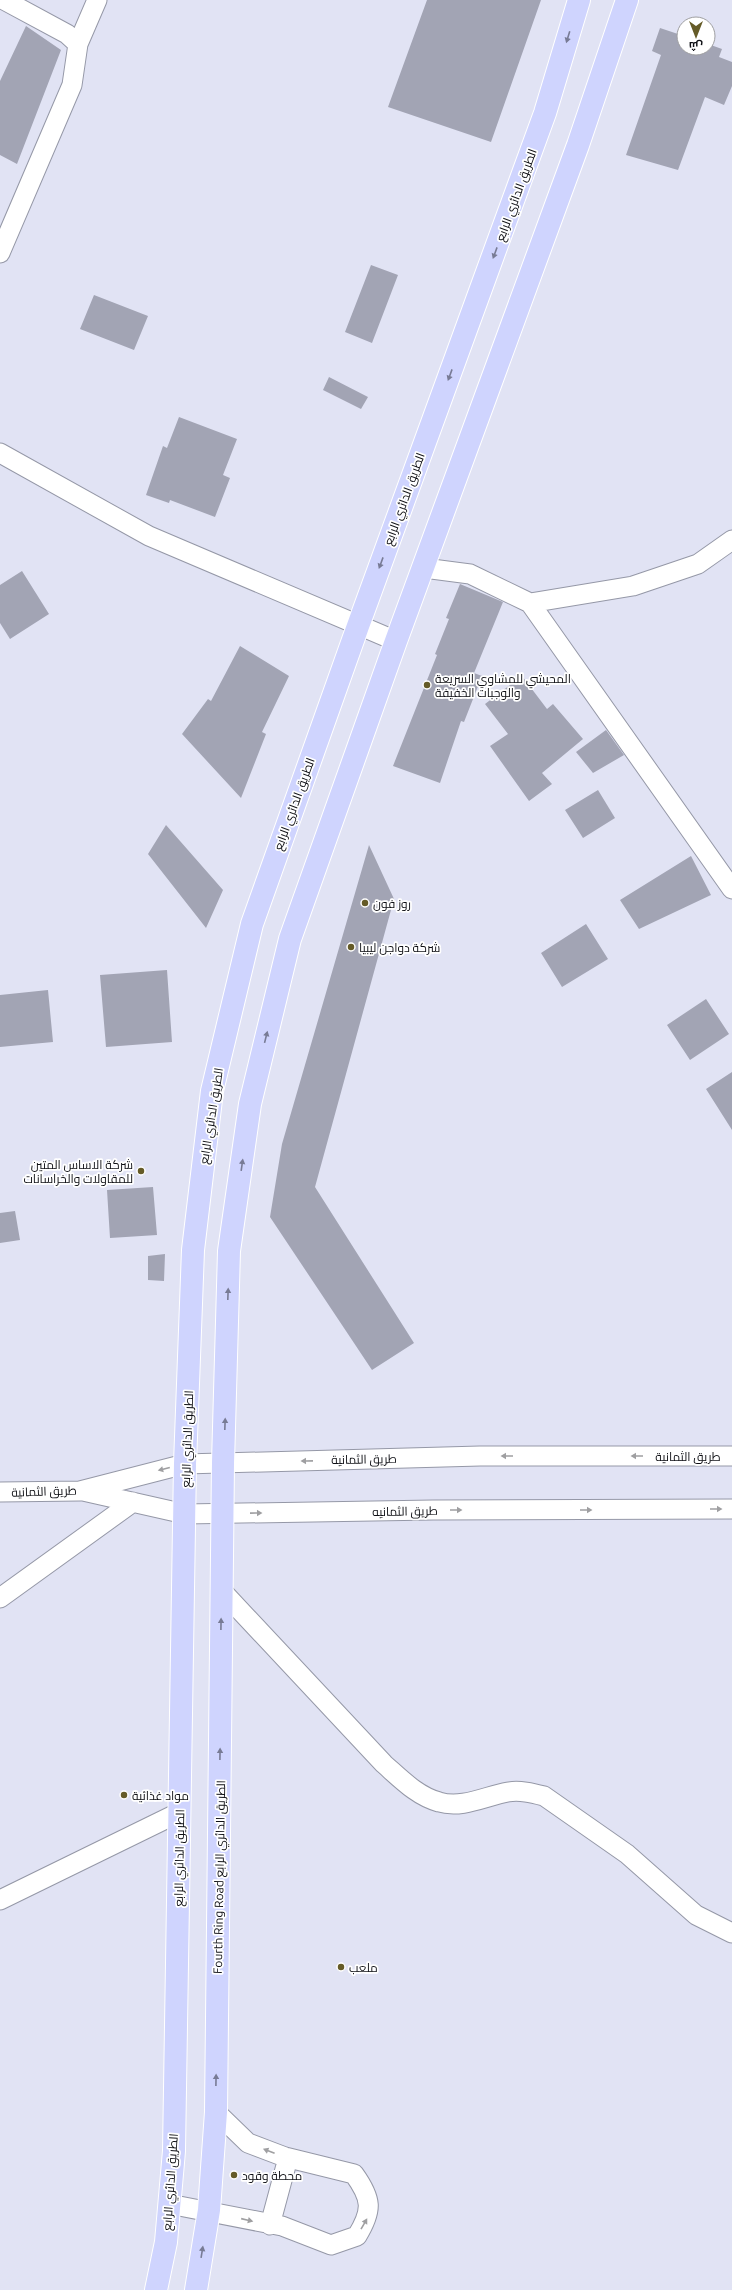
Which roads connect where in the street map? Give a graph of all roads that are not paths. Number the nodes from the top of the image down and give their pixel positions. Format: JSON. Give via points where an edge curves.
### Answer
{"nodes":[{"id":1,"x":4,"y":0,"type":"edge"},
{"id":2,"x":97,"y":0,"type":"edge"},
{"id":3,"x":579,"y":0,"type":"edge"},
{"id":4,"x":627,"y":0,"type":"edge"},
{"id":5,"x":78,"y":44,"type":"junction"},
{"id":6,"x":0,"y":253,"type":"edge"},
{"id":7,"x":0,"y":453,"type":"edge"},
{"id":8,"x":732,"y":540,"type":"edge"},
{"id":9,"x":424,"y":568,"type":"junction"},
{"id":10,"x":530,"y":603,"type":"junction"},
{"id":11,"x":358,"y":626,"type":"junction"},
{"id":12,"x":396,"y":640,"type":"junction"},
{"id":13,"x":732,"y":889,"type":"edge"},
{"id":14,"x":732,"y":1456,"type":"edge"},
{"id":15,"x":224,"y":1463,"type":"junction"},
{"id":16,"x":185,"y":1464,"type":"junction"},
{"id":17,"x":80,"y":1491,"type":"junction"},
{"id":18,"x":0,"y":1492,"type":"edge"},
{"id":19,"x":133,"y":1502,"type":"junction"},
{"id":20,"x":732,"y":1509,"type":"edge"},
{"id":21,"x":185,"y":1514,"type":"junction"},
{"id":22,"x":223,"y":1514,"type":"junction"},
{"id":23,"x":222,"y":1591,"type":"junction"},
{"id":24,"x":0,"y":1598,"type":"edge"},
{"id":25,"x":180,"y":1812,"type":"junction"},
{"id":26,"x":0,"y":1900,"type":"edge"},
{"id":27,"x":732,"y":1933,"type":"edge"},
{"id":28,"x":216,"y":2112,"type":"junction"},
{"id":29,"x":288,"y":2158,"type":"junction"},
{"id":30,"x":169,"y":2204,"type":"junction"},
{"id":31,"x":209,"y":2210,"type":"junction"},
{"id":32,"x":270,"y":2224,"type":"junction"},
{"id":33,"x":156,"y":2290,"type":"edge"},
{"id":34,"x":196,"y":2290,"type":"edge"}],
"edges":[{"from":1,"to":5,"type":"street","via":[[67,34]]},
{"from":2,"to":5,"type":"street"},
{"from":3,"to":11,"type":"main road","name":"الطريق الدائري الرابع","one_way":true,"via":[[545,113]]},
{"from":4,"to":9,"type":"main road","via":[[578,145]]},
{"from":5,"to":6,"type":"street","via":[[72,85]]},
{"from":7,"to":11,"type":"street","via":[[149,536]]},
{"from":8,"to":10,"type":"street","via":[[698,564],[633,586]]},
{"from":9,"to":10,"type":"street","via":[[470,574]]},
{"from":9,"to":12,"type":"main road"},
{"from":10,"to":13,"type":"street"},
{"from":11,"to":12,"type":"street"},
{"from":11,"to":16,"type":"main road","name":"الطريق الدائري الرابع","via":[[252,924],[212,1091],[193,1250]]},
{"from":15,"to":12,"type":"main road","one_way":true,"via":[[229,1251],[250,1104],[290,939]]},
{"from":14,"to":15,"type":"street","name":"طريق الثمانية","one_way":true,"via":[[480,1456]]},
{"from":15,"to":16,"type":"street","name":"طريق الثمانية"},
{"from":15,"to":22,"type":"main road","name":"Fourth Ring Road الطريق الدائري الرابع"},
{"from":16,"to":17,"type":"street","name":"طريق الثمانية","one_way":true},
{"from":16,"to":21,"type":"main road","name":"الطريق الدائري الرابع"},
{"from":17,"to":18,"type":"street","name":"طريق الثمانية"},
{"from":17,"to":19,"type":"street","name":"طريق الثمانيه"},
{"from":19,"to":21,"type":"street","name":"طريق الثمانيه"},
{"from":19,"to":24,"type":"street"},
{"from":22,"to":20,"type":"street","name":"طريق الثمانيه","one_way":true},
{"from":21,"to":22,"type":"street","name":"طريق الثمانيه"},
{"from":21,"to":25,"type":"main road","name":"الطريق الدائري الرابع"},
{"from":22,"to":23,"type":"main road","name":"Fourth Ring Road الطريق الدائري الرابع"},
{"from":23,"to":27,"type":"street","via":[[384,1764],[411,1788],[440,1803],[462,1804],[509,1792],[529,1792],[544,1796],[626,1854],[696,1915]]},
{"from":28,"to":23,"type":"main road","name":"Fourth Ring Road الطريق الدائري الرابع","one_way":true},
{"from":25,"to":26,"type":"street"},
{"from":25,"to":30,"type":"main road","name":"الطريق الدائري الرابع","via":[[174,2151]]},
{"from":29,"to":28,"type":"street","one_way":true,"via":[[248,2143]]},
{"from":28,"to":31,"type":"main road","name":"Fourth Ring Road الطريق الدائري الرابع"},
{"from":29,"to":32,"type":"street"},
{"from":32,"to":29,"type":"street","one_way":true,"via":[[282,2226],[331,2245],[358,2236],[368,2218],[367,2191],[354,2174]]},
{"from":30,"to":31,"type":"street"},
{"from":30,"to":33,"type":"main road","name":"الطريق الدائري الرابع","via":[[166,2242]]},
{"from":31,"to":32,"type":"street","one_way":true},
{"from":34,"to":31,"type":"main road","name":"Fourth Ring Road الطريق الدائري الرابع","one_way":true}]}
